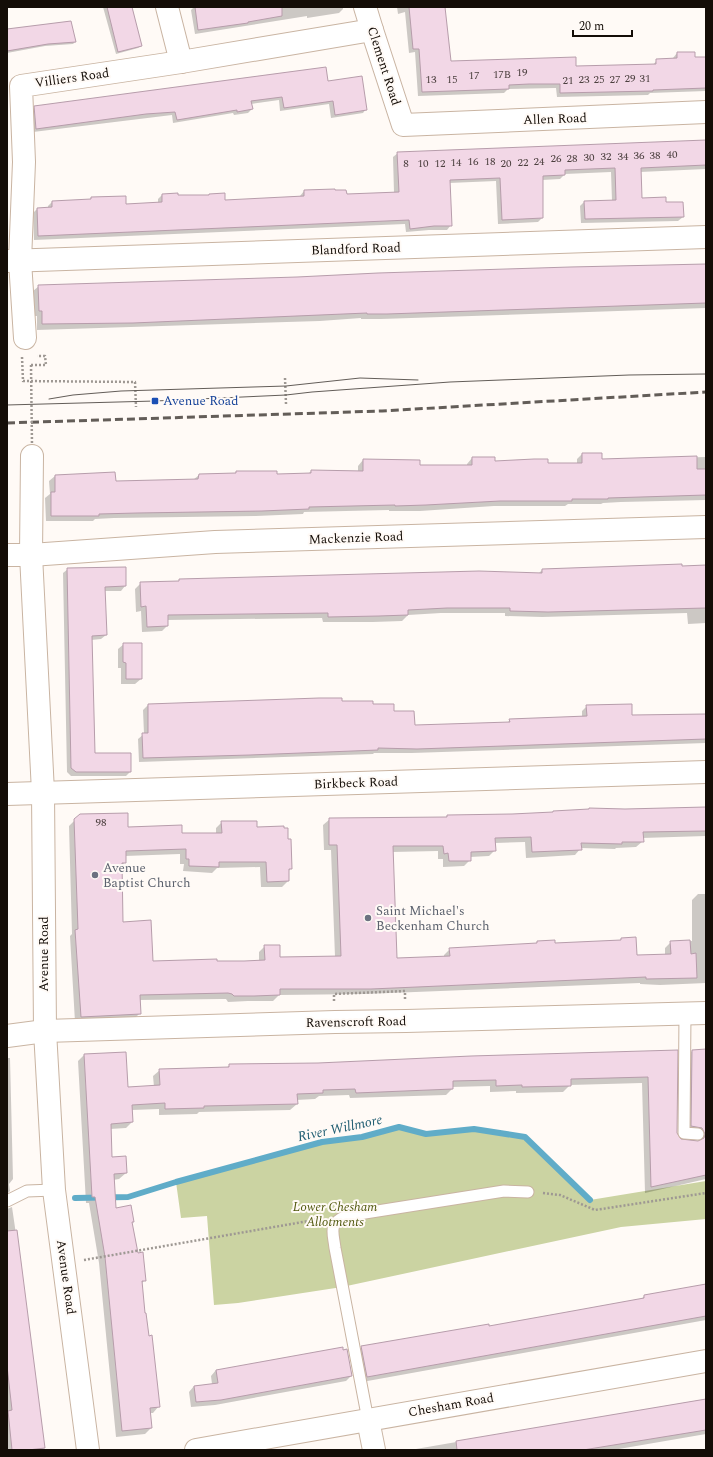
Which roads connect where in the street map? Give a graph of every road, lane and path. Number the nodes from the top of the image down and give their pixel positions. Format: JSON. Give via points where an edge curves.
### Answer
{"nodes":[{"id":1,"x":167,"y":7,"type":"edge"},
{"id":2,"x":365,"y":7,"type":"edge"},
{"id":3,"x":372,"y":30,"type":"junction"},
{"id":4,"x":181,"y":62,"type":"junction"},
{"id":5,"x":14,"y":87,"type":"edge"},
{"id":6,"x":706,"y":112,"type":"edge"},
{"id":7,"x":403,"y":125,"type":"joint"},
{"id":8,"x":706,"y":237,"type":"edge"},
{"id":9,"x":14,"y":261,"type":"edge"},
{"id":10,"x":26,"y":338,"type":"joint"},
{"id":11,"x":45,"y":356,"type":"dead end"},
{"id":12,"x":285,"y":378,"type":"dead end"},
{"id":13,"x":286,"y":404,"type":"dead end"},
{"id":14,"x":136,"y":407,"type":"dead end"},
{"id":15,"x":32,"y":450,"type":"joint"},
{"id":16,"x":706,"y":527,"type":"edge"},
{"id":17,"x":7,"y":555,"type":"edge"},
{"id":18,"x":32,"y":555,"type":"junction"},
{"id":19,"x":706,"y":772,"type":"edge"},
{"id":20,"x":43,"y":792,"type":"junction"},
{"id":21,"x":7,"y":794,"type":"edge"},
{"id":22,"x":334,"y":994,"type":"dead end"},
{"id":23,"x":695,"y":1013,"type":"edge"},
{"id":24,"x":406,"y":1021,"type":"junction"},
{"id":25,"x":45,"y":1031,"type":"junction"},
{"id":26,"x":7,"y":1036,"type":"edge"},
{"id":27,"x":698,"y":1134,"type":"dead end"},
{"id":28,"x":54,"y":1190,"type":"junction"},
{"id":29,"x":528,"y":1192,"type":"joint"},
{"id":30,"x":706,"y":1193,"type":"edge"},
{"id":31,"x":7,"y":1201,"type":"edge"},
{"id":32,"x":346,"y":1216,"type":"junction"},
{"id":33,"x":64,"y":1264,"type":"junction"},
{"id":34,"x":706,"y":1361,"type":"edge"},
{"id":35,"x":368,"y":1420,"type":"junction"},
{"id":36,"x":88,"y":1450,"type":"edge"},
{"id":37,"x":196,"y":1450,"type":"edge"},
{"id":38,"x":374,"y":1450,"type":"edge"}],
"edges":[{"from":1,"to":4,"type":"street"},
{"from":2,"to":3,"type":"street","name":"Clement Road"},
{"from":3,"to":4,"type":"street","name":"Villiers Road"},
{"from":3,"to":7,"type":"street","name":"Clement Road"},
{"from":4,"to":5,"type":"street","name":"Villiers Road"},
{"from":5,"to":9,"type":"street","name":"Villiers Road","via":[[24,162]]},
{"from":6,"to":7,"type":"street","name":"Allen Road"},
{"from":8,"to":9,"type":"street","name":"Blandford Road"},
{"from":9,"to":10,"type":"street","name":"Villiers Road"},
{"from":10,"to":14,"type":"path","via":[[29,356],[22,356],[23,381],[135,382]]},
{"from":11,"to":15,"type":"path","bridge":true,"via":[[46,365],[31,366]]},
{"from":12,"to":13,"type":"path"},
{"from":15,"to":18,"type":"street","name":"Avenue Road"},
{"from":16,"to":18,"type":"street","name":"Mackenzie Road","via":[[215,542]]},
{"from":17,"to":18,"type":"street","name":"Mackenzie Road"},
{"from":18,"to":20,"type":"street","name":"Avenue Road"},
{"from":19,"to":20,"type":"street","name":"Birkbeck Road"},
{"from":20,"to":21,"type":"street","name":"Birkbeck Road"},
{"from":20,"to":25,"type":"street","name":"Avenue Road"},
{"from":22,"to":24,"type":"path","via":[[371,990],[405,991]]},
{"from":23,"to":24,"type":"street","name":"Ravenscroft Road"},
{"from":23,"to":27,"type":"lane","via":[[684,1133]]},
{"from":24,"to":25,"type":"street","name":"Ravenscroft Road"},
{"from":25,"to":26,"type":"street","name":"Ravenscroft Road"},
{"from":25,"to":28,"type":"street","name":"Avenue Road"},
{"from":28,"to":31,"type":"lane","via":[[27,1191]]},
{"from":28,"to":33,"type":"street","name":"Avenue Road"},
{"from":29,"to":30,"type":"path","via":[[560,1195],[595,1210]]},
{"from":29,"to":32,"type":"lane","via":[[504,1191]]},
{"from":32,"to":33,"type":"path"},
{"from":32,"to":35,"type":"lane","via":[[337,1220],[332,1229],[334,1248]]},
{"from":33,"to":36,"type":"street","name":"Avenue Road"},
{"from":34,"to":35,"type":"street","name":"Chesham Road"},
{"from":35,"to":37,"type":"street","name":"Chesham Road"},
{"from":35,"to":38,"type":"street"}]}
